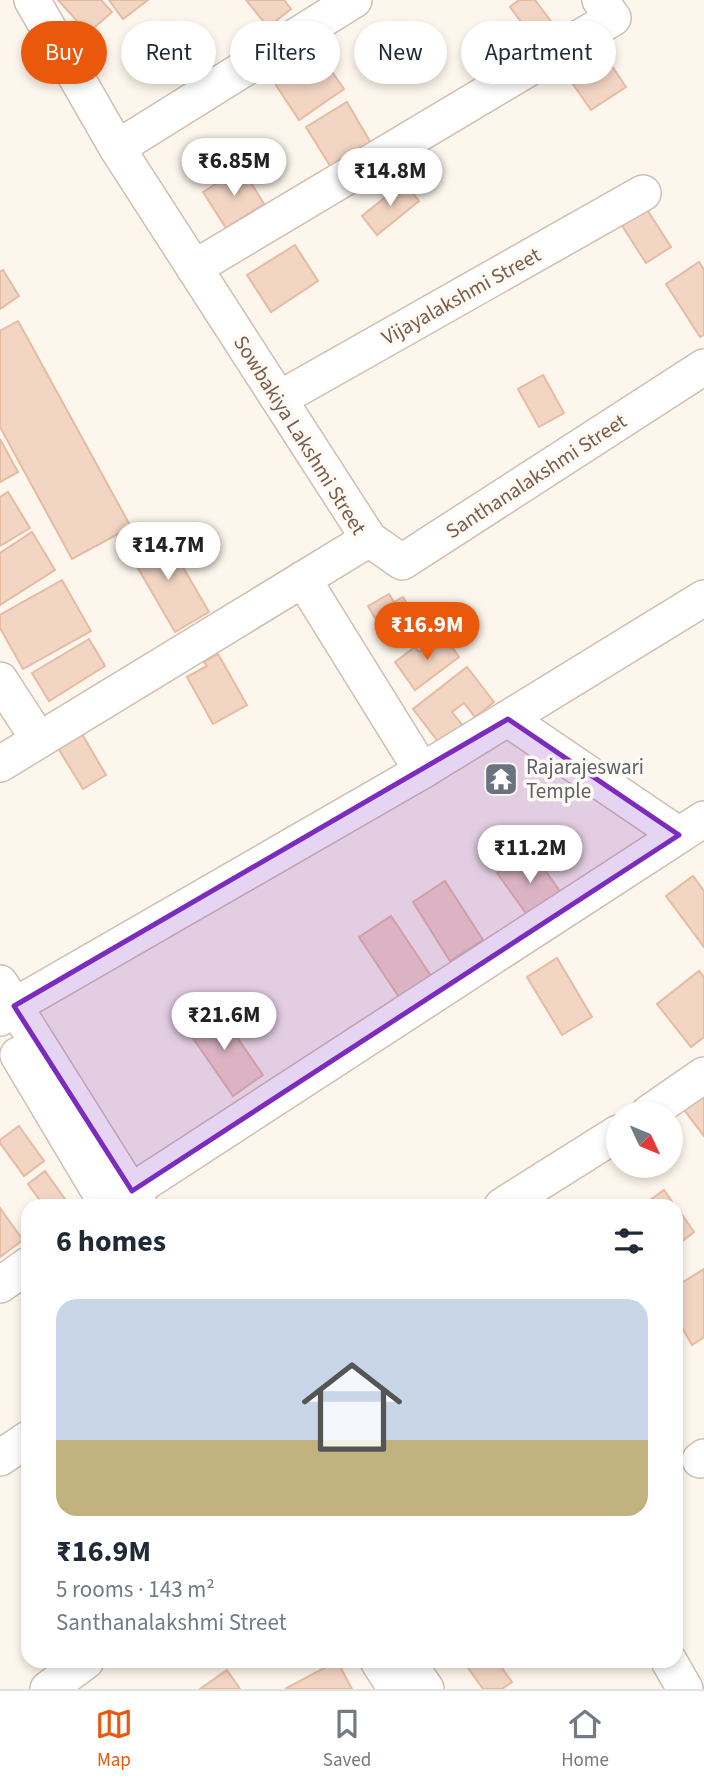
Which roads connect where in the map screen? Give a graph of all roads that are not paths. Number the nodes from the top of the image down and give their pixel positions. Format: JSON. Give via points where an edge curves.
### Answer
{"nodes":[{"id":1,"x":32,"y":0,"type":"edge"},
{"id":2,"x":354,"y":0,"type":"edge"},
{"id":3,"x":600,"y":0,"type":"edge"},
{"id":4,"x":117,"y":148,"type":"junction"},
{"id":5,"x":643,"y":193,"type":"dead end"},
{"id":6,"x":194,"y":268,"type":"junction"},
{"id":7,"x":704,"y":367,"type":"edge"},
{"id":8,"x":279,"y":399,"type":"junction"},
{"id":9,"x":369,"y":539,"type":"junction"},
{"id":10,"x":303,"y":579,"type":"junction"},
{"id":11,"x":704,"y":598,"type":"edge"},
{"id":12,"x":0,"y":680,"type":"edge"},
{"id":13,"x":508,"y":719,"type":"junction"},
{"id":14,"x":38,"y":740,"type":"junction"},
{"id":15,"x":0,"y":764,"type":"edge"},
{"id":16,"x":422,"y":771,"type":"junction"},
{"id":17,"x":691,"y":827,"type":"edge"},
{"id":18,"x":4,"y":1008,"type":"edge"},
{"id":19,"x":704,"y":1075,"type":"edge"},
{"id":20,"x":666,"y":1101,"type":"edge"},
{"id":21,"x":606,"y":1141,"type":"edge"},
{"id":22,"x":121,"y":1199,"type":"edge"},
{"id":23,"x":128,"y":1199,"type":"edge"},
{"id":24,"x":513,"y":1199,"type":"edge"},
{"id":25,"x":21,"y":1270,"type":"edge"},
{"id":26,"x":0,"y":1285,"type":"edge"},
{"id":27,"x":21,"y":1444,"type":"edge"},
{"id":28,"x":0,"y":1458,"type":"edge"},
{"id":29,"x":76,"y":1668,"type":"edge"},
{"id":30,"x":389,"y":1668,"type":"edge"},
{"id":31,"x":673,"y":1668,"type":"edge"},
{"id":32,"x":410,"y":1681,"type":"edge"},
{"id":33,"x":48,"y":1689,"type":"edge"},
{"id":34,"x":685,"y":1689,"type":"edge"}],
"edges":[{"from":1,"to":4,"type":"street","name":"Sowbakiya Lakshmi Street"},
{"from":2,"to":4,"type":"street"},
{"from":3,"to":6,"type":"street","via":[[613,18]]},
{"from":4,"to":6,"type":"street","name":"Sowbakiya Lakshmi Street"},
{"from":5,"to":8,"type":"street","name":"Vijayalakshmi Street"},
{"from":6,"to":8,"type":"street","name":"Sowbakiya Lakshmi Street"},
{"from":7,"to":9,"type":"street","name":"Santhanalakshmi Street","via":[[402,562]]},
{"from":8,"to":9,"type":"street","name":"Sowbakiya Lakshmi Street"},
{"from":9,"to":10,"type":"street","name":"Sowbakiya Lakshmi Street"},
{"from":10,"to":14,"type":"street","name":"Sowbakiya Lakshmi Street"},
{"from":10,"to":16,"type":"street"},
{"from":11,"to":13,"type":"street"},
{"from":12,"to":14,"type":"street"},
{"from":13,"to":16,"type":"street"},
{"from":13,"to":17,"type":"street"},
{"from":14,"to":15,"type":"street","name":"Sowbakiya Lakshmi Street"},
{"from":16,"to":18,"type":"street"},
{"from":17,"to":23,"type":"street"},
{"from":18,"to":22,"type":"street"},
{"from":19,"to":20,"type":"street"},
{"from":21,"to":24,"type":"street"},
{"from":25,"to":26,"type":"street"},
{"from":27,"to":28,"type":"street"},
{"from":29,"to":33,"type":"street"},
{"from":30,"to":32,"type":"street"},
{"from":31,"to":34,"type":"street"}]}
